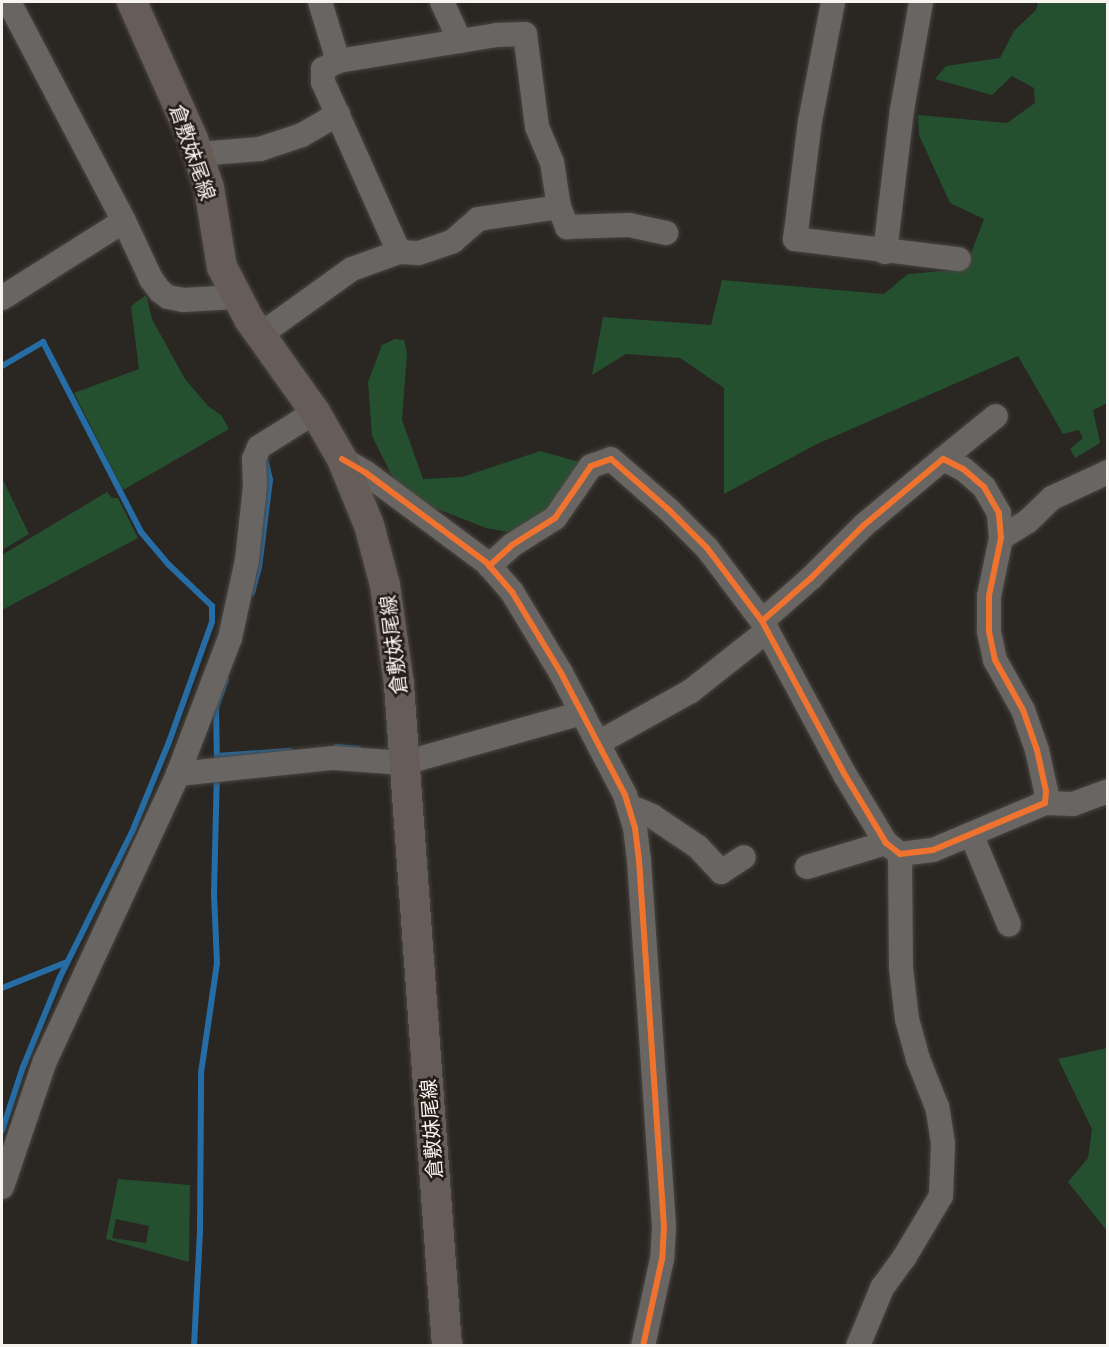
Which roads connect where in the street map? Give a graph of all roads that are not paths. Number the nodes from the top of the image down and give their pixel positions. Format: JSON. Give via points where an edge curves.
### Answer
{"nodes":[{"id":1,"x":320,"y":2,"type":"edge"},
{"id":2,"x":442,"y":2,"type":"edge"},
{"id":3,"x":833,"y":2,"type":"edge"},
{"id":4,"x":921,"y":2,"type":"edge"},
{"id":5,"x":19,"y":6,"type":"edge"},
{"id":6,"x":140,"y":6,"type":"edge"},
{"id":7,"x":460,"y":41,"type":"junction"},
{"id":8,"x":338,"y":61,"type":"junction"},
{"id":9,"x":338,"y":114,"type":"junction"},
{"id":10,"x":198,"y":154,"type":"junction"},
{"id":11,"x":560,"y":207,"type":"junction"},
{"id":12,"x":124,"y":221,"type":"junction"},
{"id":13,"x":666,"y":233,"type":"dead end"},
{"id":14,"x":399,"y":252,"type":"junction"},
{"id":15,"x":885,"y":252,"type":"junction"},
{"id":16,"x":960,"y":259,"type":"dead end"},
{"id":17,"x":237,"y":297,"type":"junction"},
{"id":18,"x":2,"y":298,"type":"edge"},
{"id":19,"x":260,"y":335,"type":"junction"},
{"id":20,"x":315,"y":412,"type":"junction"},
{"id":21,"x":996,"y":416,"type":"dead end"},
{"id":22,"x":342,"y":459,"type":"junction"},
{"id":23,"x":943,"y":459,"type":"junction"},
{"id":24,"x":1107,"y":472,"type":"edge"},
{"id":25,"x":1001,"y":538,"type":"junction"},
{"id":26,"x":489,"y":566,"type":"junction"},
{"id":27,"x":764,"y":626,"type":"junction"},
{"id":28,"x":582,"y":713,"type":"junction"},
{"id":29,"x":598,"y":743,"type":"junction"},
{"id":30,"x":404,"y":763,"type":"junction"},
{"id":31,"x":178,"y":774,"type":"junction"},
{"id":32,"x":1107,"y":791,"type":"edge"},
{"id":33,"x":1045,"y":803,"type":"junction"},
{"id":34,"x":629,"y":806,"type":"junction"},
{"id":35,"x":972,"y":836,"type":"junction"},
{"id":36,"x":893,"y":848,"type":"junction"},
{"id":37,"x":744,"y":857,"type":"dead end"},
{"id":38,"x":807,"y":867,"type":"dead end"},
{"id":39,"x":1009,"y":925,"type":"dead end"},
{"id":40,"x":2,"y":1187,"type":"edge"},
{"id":41,"x":447,"y":1346,"type":"edge"},
{"id":42,"x":643,"y":1346,"type":"edge"},
{"id":43,"x":858,"y":1346,"type":"edge"}],
"edges":[{"from":1,"to":8,"type":"street"},
{"from":2,"to":7,"type":"street"},
{"from":3,"to":15,"type":"street","via":[[810,121],[795,238]]},
{"from":4,"to":15,"type":"street","via":[[902,110]]},
{"from":5,"to":12,"type":"street","via":[[40,63]]},
{"from":6,"to":10,"type":"main road","name":"倉敷妹尾線"},
{"from":7,"to":8,"type":"street"},
{"from":7,"to":11,"type":"street","via":[[525,34],[537,127],[552,162]]},
{"from":8,"to":9,"type":"street","via":[[323,69],[323,82]]},
{"from":9,"to":10,"type":"street","via":[[302,135],[260,149]]},
{"from":9,"to":14,"type":"street"},
{"from":10,"to":17,"type":"main road","name":"倉敷妹尾線","via":[[209,188],[222,267]]},
{"from":11,"to":13,"type":"street","via":[[567,227],[629,225]]},
{"from":11,"to":14,"type":"street","via":[[478,219],[453,241],[419,253]]},
{"from":12,"to":17,"type":"street","via":[[151,279],[168,297]]},
{"from":12,"to":18,"type":"street"},
{"from":14,"to":19,"type":"street","via":[[352,269]]},
{"from":15,"to":16,"type":"street"},
{"from":17,"to":19,"type":"main road","name":"倉敷妹尾線"},
{"from":19,"to":20,"type":"main road","name":"倉敷妹尾線"},
{"from":20,"to":22,"type":"main road","name":"倉敷妹尾線"},
{"from":20,"to":31,"type":"street","via":[[259,447],[254,459],[247,560],[230,638]]},
{"from":21,"to":23,"type":"street"},
{"from":22,"to":26,"type":"street"},
{"from":22,"to":30,"type":"main road","name":"倉敷妹尾線","via":[[369,525],[385,585],[394,636]]},
{"from":23,"to":25,"type":"street","via":[[963,469],[984,487],[999,513]]},
{"from":23,"to":27,"type":"street","via":[[862,526]]},
{"from":24,"to":25,"type":"street","via":[[1052,498],[1028,521]]},
{"from":25,"to":33,"type":"street","via":[[989,596],[989,631],[995,660],[1023,710],[1037,750]]},
{"from":26,"to":27,"type":"street","via":[[512,545],[555,518],[591,466],[611,459],[707,548]]},
{"from":26,"to":28,"type":"street","via":[[512,592]]},
{"from":27,"to":29,"type":"street","via":[[691,691]]},
{"from":27,"to":36,"type":"street","via":[[844,775]]},
{"from":28,"to":29,"type":"street"},
{"from":28,"to":30,"type":"street"},
{"from":29,"to":34,"type":"street"},
{"from":30,"to":31,"type":"street","via":[[334,758]]},
{"from":30,"to":41,"type":"main road","name":"倉敷妹尾線"},
{"from":31,"to":40,"type":"street","via":[[45,1061]]},
{"from":32,"to":33,"type":"street","via":[[1073,804]]},
{"from":33,"to":35,"type":"street"},
{"from":34,"to":37,"type":"street","via":[[652,816],[698,847],[721,872]]},
{"from":34,"to":42,"type":"street","via":[[639,860],[664,1226],[662,1259]]},
{"from":35,"to":36,"type":"street","via":[[933,850]]},
{"from":35,"to":39,"type":"street"},
{"from":36,"to":38,"type":"street"},
{"from":36,"to":43,"type":"street","via":[[907,1019],[937,1107],[943,1143],[941,1196],[882,1288]]}]}
